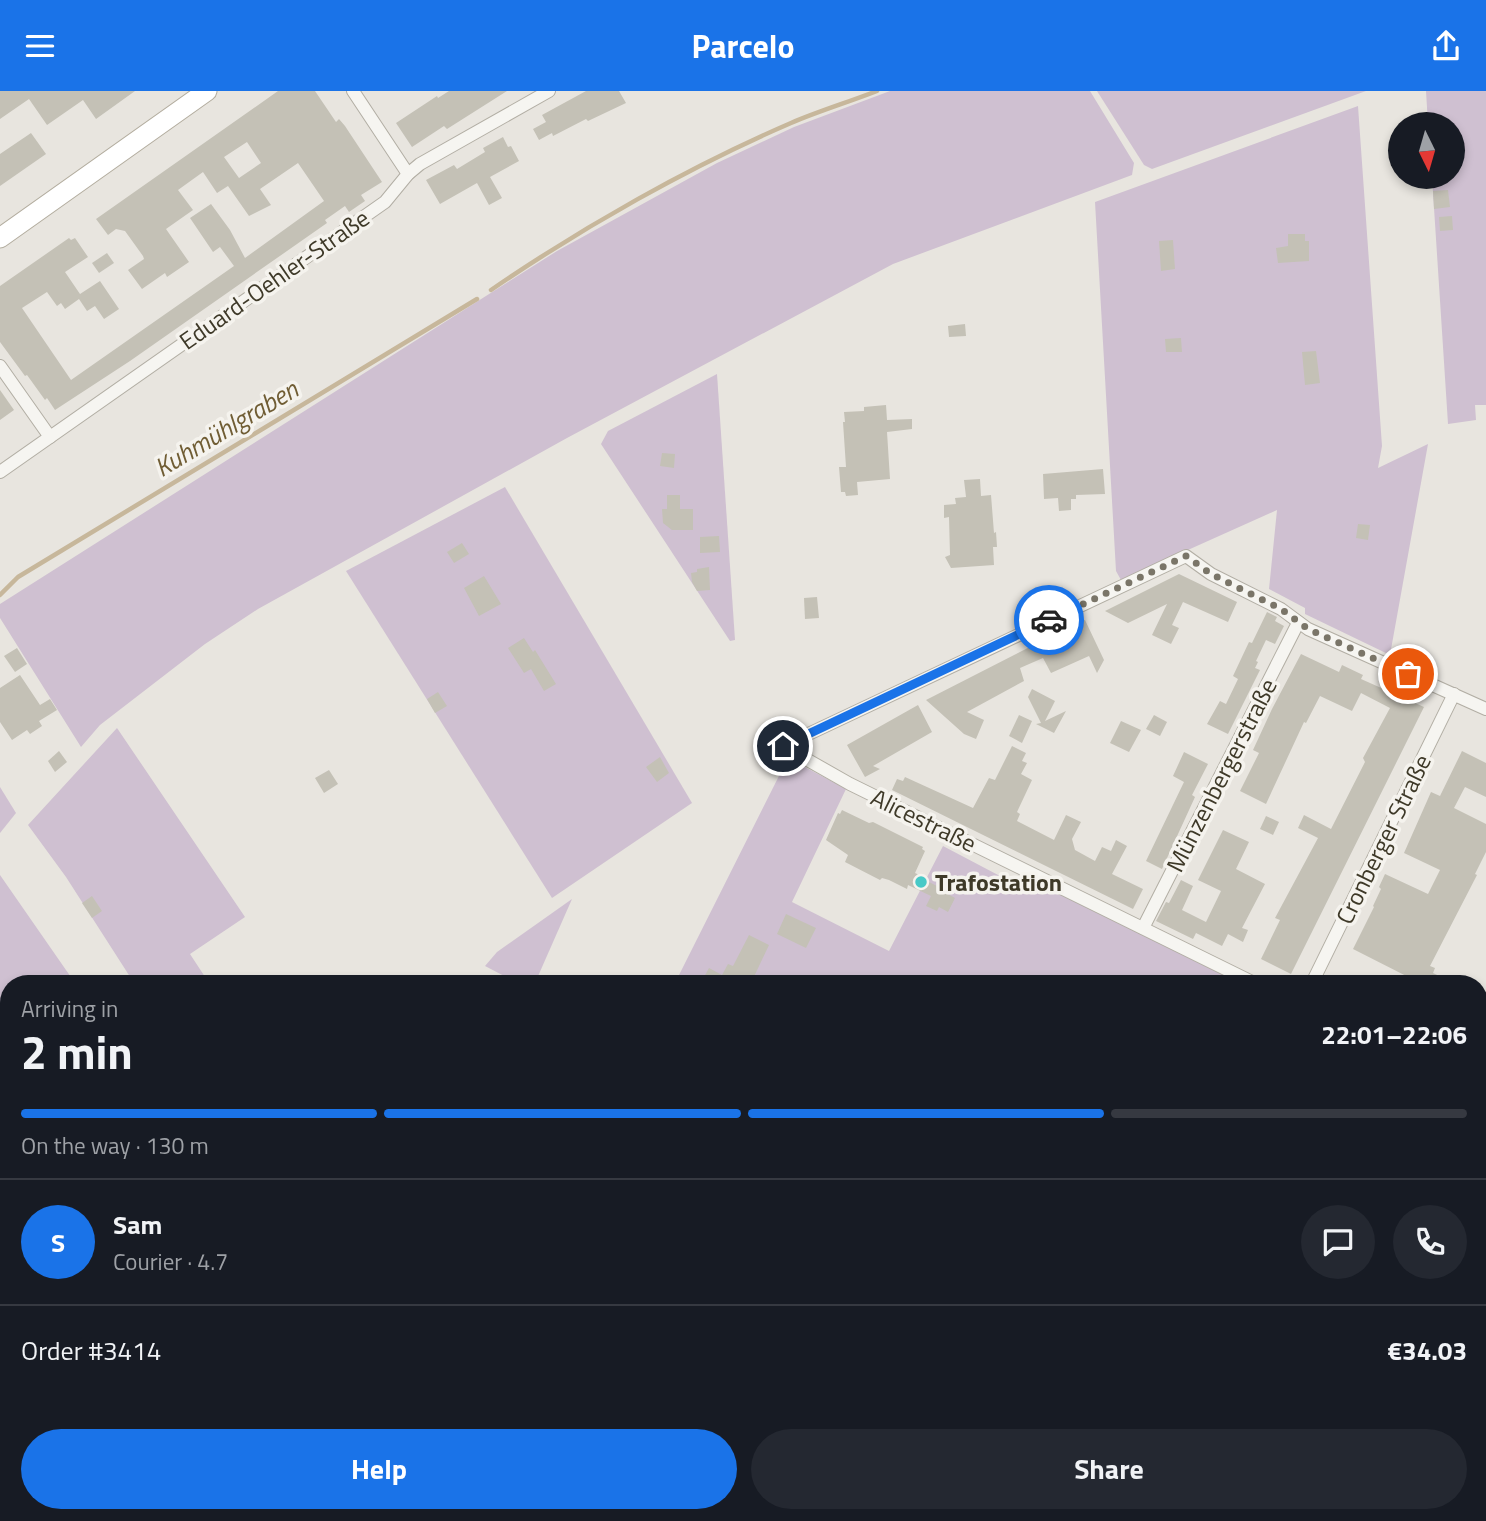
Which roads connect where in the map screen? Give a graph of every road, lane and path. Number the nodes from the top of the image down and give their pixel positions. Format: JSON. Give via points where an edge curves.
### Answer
{"nodes":[{"id":1,"x":206,"y":91,"type":"edge"},
{"id":2,"x":353,"y":91,"type":"edge"},
{"id":3,"x":549,"y":91,"type":"edge"},
{"id":4,"x":408,"y":174,"type":"junction"},
{"id":5,"x":0,"y":238,"type":"edge"},
{"id":6,"x":0,"y":366,"type":"edge"},
{"id":7,"x":50,"y":437,"type":"junction"},
{"id":8,"x":0,"y":472,"type":"edge"},
{"id":9,"x":1298,"y":623,"type":"junction"},
{"id":10,"x":1454,"y":694,"type":"junction"},
{"id":11,"x":1486,"y":709,"type":"edge"},
{"id":12,"x":1143,"y":928,"type":"junction"},
{"id":13,"x":1238,"y":975,"type":"edge"},
{"id":14,"x":1316,"y":975,"type":"edge"}],
"edges":[{"from":1,"to":5,"type":"main road"},
{"from":2,"to":4,"type":"street"},
{"from":3,"to":4,"type":"street","name":"Eduard-Oehler-Straße"},
{"from":4,"to":7,"type":"street","name":"Eduard-Oehler-Straße","via":[[385,202]]},
{"from":6,"to":7,"type":"street"},
{"from":7,"to":8,"type":"street","name":"Eduard-Oehler-Straße"},
{"from":9,"to":10,"type":"street"},
{"from":9,"to":12,"type":"street","name":"Münzenbergerstraße"},
{"from":9,"to":12,"type":"street","name":"Alicestraße","via":[[1186,556],[783,746],[850,784]]},
{"from":10,"to":11,"type":"street"},
{"from":10,"to":14,"type":"street","name":"Cronberger Straße"},
{"from":12,"to":13,"type":"street","name":"Alicestraße"}]}
